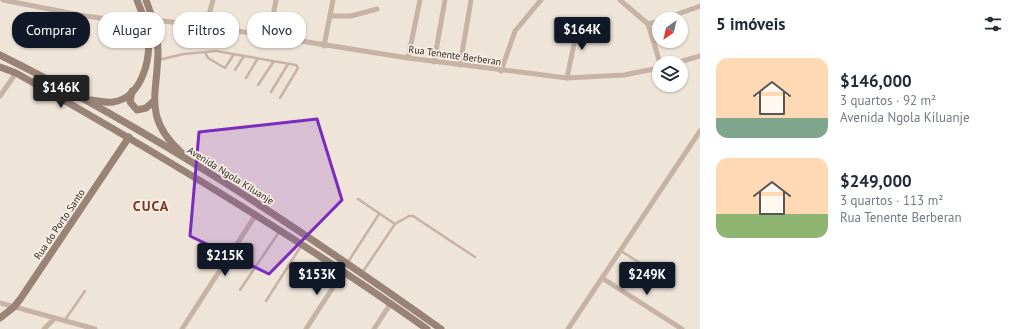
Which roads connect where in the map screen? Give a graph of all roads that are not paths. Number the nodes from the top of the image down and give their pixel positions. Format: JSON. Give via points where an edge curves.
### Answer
{"nodes":[{"id":1,"x":3,"y":0,"type":"edge"},
{"id":2,"x":137,"y":0,"type":"edge"},
{"id":3,"x":146,"y":0,"type":"edge"},
{"id":4,"x":213,"y":0,"type":"edge"},
{"id":5,"x":276,"y":0,"type":"edge"},
{"id":6,"x":333,"y":0,"type":"edge"},
{"id":7,"x":420,"y":0,"type":"edge"},
{"id":8,"x":445,"y":0,"type":"edge"},
{"id":9,"x":471,"y":0,"type":"edge"},
{"id":10,"x":541,"y":0,"type":"edge"},
{"id":11,"x":620,"y":0,"type":"edge"},
{"id":12,"x":700,"y":6,"type":"edge"},
{"id":13,"x":377,"y":9,"type":"dead end"},
{"id":14,"x":142,"y":12,"type":"edge"},
{"id":15,"x":151,"y":12,"type":"edge"},
{"id":16,"x":210,"y":12,"type":"edge"},
{"id":17,"x":274,"y":12,"type":"edge"},
{"id":18,"x":683,"y":12,"type":"edge"},
{"id":19,"x":330,"y":16,"type":"junction"},
{"id":20,"x":98,"y":18,"type":"edge"},
{"id":21,"x":579,"y":20,"type":"dead end"},
{"id":22,"x":652,"y":23,"type":"edge"},
{"id":23,"x":648,"y":24,"type":"junction"},
{"id":24,"x":306,"y":43,"type":"edge"},
{"id":25,"x":324,"y":46,"type":"junction"},
{"id":26,"x":149,"y":48,"type":"edge"},
{"id":27,"x":158,"y":48,"type":"edge"},
{"id":28,"x":205,"y":52,"type":"junction"},
{"id":29,"x":234,"y":54,"type":"junction"},
{"id":30,"x":0,"y":55,"type":"edge"},
{"id":31,"x":244,"y":56,"type":"junction"},
{"id":32,"x":658,"y":56,"type":"edge"},
{"id":33,"x":700,"y":56,"type":"edge"},
{"id":34,"x":258,"y":58,"type":"junction"},
{"id":35,"x":408,"y":58,"type":"junction"},
{"id":36,"x":158,"y":60,"type":"junction"},
{"id":37,"x":688,"y":60,"type":"edge"},
{"id":38,"x":274,"y":61,"type":"junction"},
{"id":39,"x":434,"y":62,"type":"junction"},
{"id":40,"x":289,"y":63,"type":"junction"},
{"id":41,"x":460,"y":65,"type":"junction"},
{"id":42,"x":0,"y":67,"type":"edge"},
{"id":43,"x":652,"y":69,"type":"edge"},
{"id":44,"x":235,"y":70,"type":"dead end"},
{"id":45,"x":501,"y":71,"type":"junction"},
{"id":46,"x":16,"y":73,"type":"junction"},
{"id":47,"x":246,"y":78,"type":"dead end"},
{"id":48,"x":567,"y":78,"type":"junction"},
{"id":49,"x":258,"y":85,"type":"dead end"},
{"id":50,"x":133,"y":90,"type":"junction"},
{"id":51,"x":271,"y":92,"type":"dead end"},
{"id":52,"x":0,"y":96,"type":"edge"},
{"id":53,"x":280,"y":98,"type":"dead end"},
{"id":54,"x":87,"y":100,"type":"junction"},
{"id":55,"x":154,"y":101,"type":"junction"},
{"id":56,"x":700,"y":131,"type":"edge"},
{"id":57,"x":129,"y":137,"type":"junction"},
{"id":58,"x":694,"y":140,"type":"junction"},
{"id":59,"x":700,"y":143,"type":"edge"},
{"id":60,"x":191,"y":162,"type":"junction"},
{"id":61,"x":358,"y":199,"type":"dead end"},
{"id":62,"x":379,"y":214,"type":"junction"},
{"id":63,"x":255,"y":216,"type":"junction"},
{"id":64,"x":394,"y":224,"type":"junction"},
{"id":65,"x":280,"y":232,"type":"junction"},
{"id":66,"x":301,"y":246,"type":"junction"},
{"id":67,"x":621,"y":250,"type":"junction"},
{"id":68,"x":475,"y":256,"type":"dead end"},
{"id":69,"x":348,"y":263,"type":"junction"},
{"id":70,"x":343,"y":272,"type":"junction"},
{"id":71,"x":362,"y":273,"type":"junction"},
{"id":72,"x":673,"y":276,"type":"dead end"},
{"id":73,"x":602,"y":278,"type":"junction"},
{"id":74,"x":240,"y":290,"type":"dead end"},
{"id":75,"x":85,"y":291,"type":"dead end"},
{"id":76,"x":266,"y":301,"type":"dead end"},
{"id":77,"x":0,"y":303,"type":"edge"},
{"id":78,"x":391,"y":303,"type":"junction"},
{"id":79,"x":14,"y":307,"type":"junction"},
{"id":80,"x":0,"y":318,"type":"edge"},
{"id":81,"x":55,"y":318,"type":"junction"},
{"id":82,"x":65,"y":320,"type":"junction"},
{"id":83,"x":44,"y":329,"type":"edge"},
{"id":84,"x":95,"y":329,"type":"edge"},
{"id":85,"x":182,"y":329,"type":"edge"},
{"id":86,"x":306,"y":329,"type":"edge"},
{"id":87,"x":374,"y":329,"type":"edge"},
{"id":88,"x":427,"y":329,"type":"edge"},
{"id":89,"x":441,"y":329,"type":"edge"},
{"id":90,"x":568,"y":329,"type":"edge"},
{"id":91,"x":682,"y":329,"type":"edge"}],
"edges":[{"from":1,"to":20,"type":"street"},
{"from":2,"to":14,"type":"main road"},
{"from":3,"to":15,"type":"main road"},
{"from":4,"to":16,"type":"street"},
{"from":5,"to":17,"type":"street"},
{"from":6,"to":19,"type":"street"},
{"from":7,"to":35,"type":"street"},
{"from":8,"to":39,"type":"street"},
{"from":9,"to":41,"type":"street"},
{"from":10,"to":45,"type":"street","via":[[515,31]]},
{"from":11,"to":23,"type":"street"},
{"from":12,"to":18,"type":"street"},
{"from":13,"to":19,"type":"street","via":[[356,15]]},
{"from":19,"to":25,"type":"street"},
{"from":21,"to":48,"type":"street"},
{"from":22,"to":23,"type":"street"},
{"from":23,"to":32,"type":"street"},
{"from":24,"to":25,"type":"street","name":"Rua Tenente Berberan"},
{"from":25,"to":35,"type":"street","name":"Rua Tenente Berberan"},
{"from":26,"to":50,"type":"main road","via":[[149,58],[142,78]]},
{"from":27,"to":36,"type":"main road"},
{"from":28,"to":29,"type":"lane"},
{"from":28,"to":29,"type":"lane","via":[[208,58],[224,68]]},
{"from":28,"to":36,"type":"lane"},
{"from":29,"to":31,"type":"lane"},
{"from":30,"to":54,"type":"main road","name":"Avenida Ngola Kiluanje"},
{"from":31,"to":34,"type":"lane"},
{"from":31,"to":44,"type":"lane"},
{"from":33,"to":37,"type":"street"},
{"from":34,"to":38,"type":"lane"},
{"from":34,"to":47,"type":"lane"},
{"from":35,"to":39,"type":"street","name":"Rua Tenente Berberan"},
{"from":36,"to":55,"type":"main road"},
{"from":38,"to":40,"type":"lane"},
{"from":38,"to":49,"type":"lane"},
{"from":39,"to":41,"type":"street","name":"Rua Tenente Berberan"},
{"from":40,"to":51,"type":"lane"},
{"from":40,"to":53,"type":"lane","via":[[298,68]]},
{"from":41,"to":45,"type":"street","name":"Rua Tenente Berberan"},
{"from":42,"to":46,"type":"main road"},
{"from":43,"to":48,"type":"street","name":"Rua Tenente Berberan","via":[[624,75]]},
{"from":45,"to":48,"type":"street","name":"Rua Tenente Berberan"},
{"from":46,"to":52,"type":"street"},
{"from":46,"to":57,"type":"main road"},
{"from":50,"to":54,"type":"main road","via":[[124,98],[113,102]]},
{"from":50,"to":55,"type":"main road","via":[[130,102],[137,110],[146,108]]},
{"from":54,"to":60,"type":"main road","name":"Avenida Ngola Kiluanje"},
{"from":55,"to":60,"type":"main road","via":[[165,134]]},
{"from":56,"to":58,"type":"street"},
{"from":57,"to":63,"type":"main road"},
{"from":57,"to":79,"type":"main road","name":"Rua do Porto Santo"},
{"from":58,"to":59,"type":"street"},
{"from":58,"to":67,"type":"street"},
{"from":60,"to":69,"type":"main road","name":"Avenida Ngola Kiluanje"},
{"from":61,"to":62,"type":"lane"},
{"from":62,"to":64,"type":"lane"},
{"from":62,"to":69,"type":"lane"},
{"from":63,"to":65,"type":"main road"},
{"from":63,"to":85,"type":"street"},
{"from":64,"to":68,"type":"lane","via":[[413,216]]},
{"from":64,"to":71,"type":"lane"},
{"from":65,"to":66,"type":"main road"},
{"from":65,"to":74,"type":"lane"},
{"from":66,"to":70,"type":"main road"},
{"from":66,"to":76,"type":"lane"},
{"from":67,"to":72,"type":"lane","via":[[659,275],[667,273]]},
{"from":67,"to":73,"type":"street"},
{"from":69,"to":71,"type":"main road","name":"Avenida Ngola Kiluanje"},
{"from":70,"to":78,"type":"main road"},
{"from":70,"to":86,"type":"street"},
{"from":71,"to":89,"type":"main road","name":"Avenida Ngola Kiluanje"},
{"from":73,"to":90,"type":"street"},
{"from":73,"to":91,"type":"street"},
{"from":75,"to":82,"type":"lane"},
{"from":77,"to":79,"type":"street"},
{"from":78,"to":87,"type":"street"},
{"from":78,"to":88,"type":"main road"},
{"from":79,"to":80,"type":"main road","name":"Rua do Porto Santo"},
{"from":79,"to":81,"type":"street"},
{"from":81,"to":82,"type":"street"},
{"from":81,"to":83,"type":"street"},
{"from":82,"to":84,"type":"street"}]}
